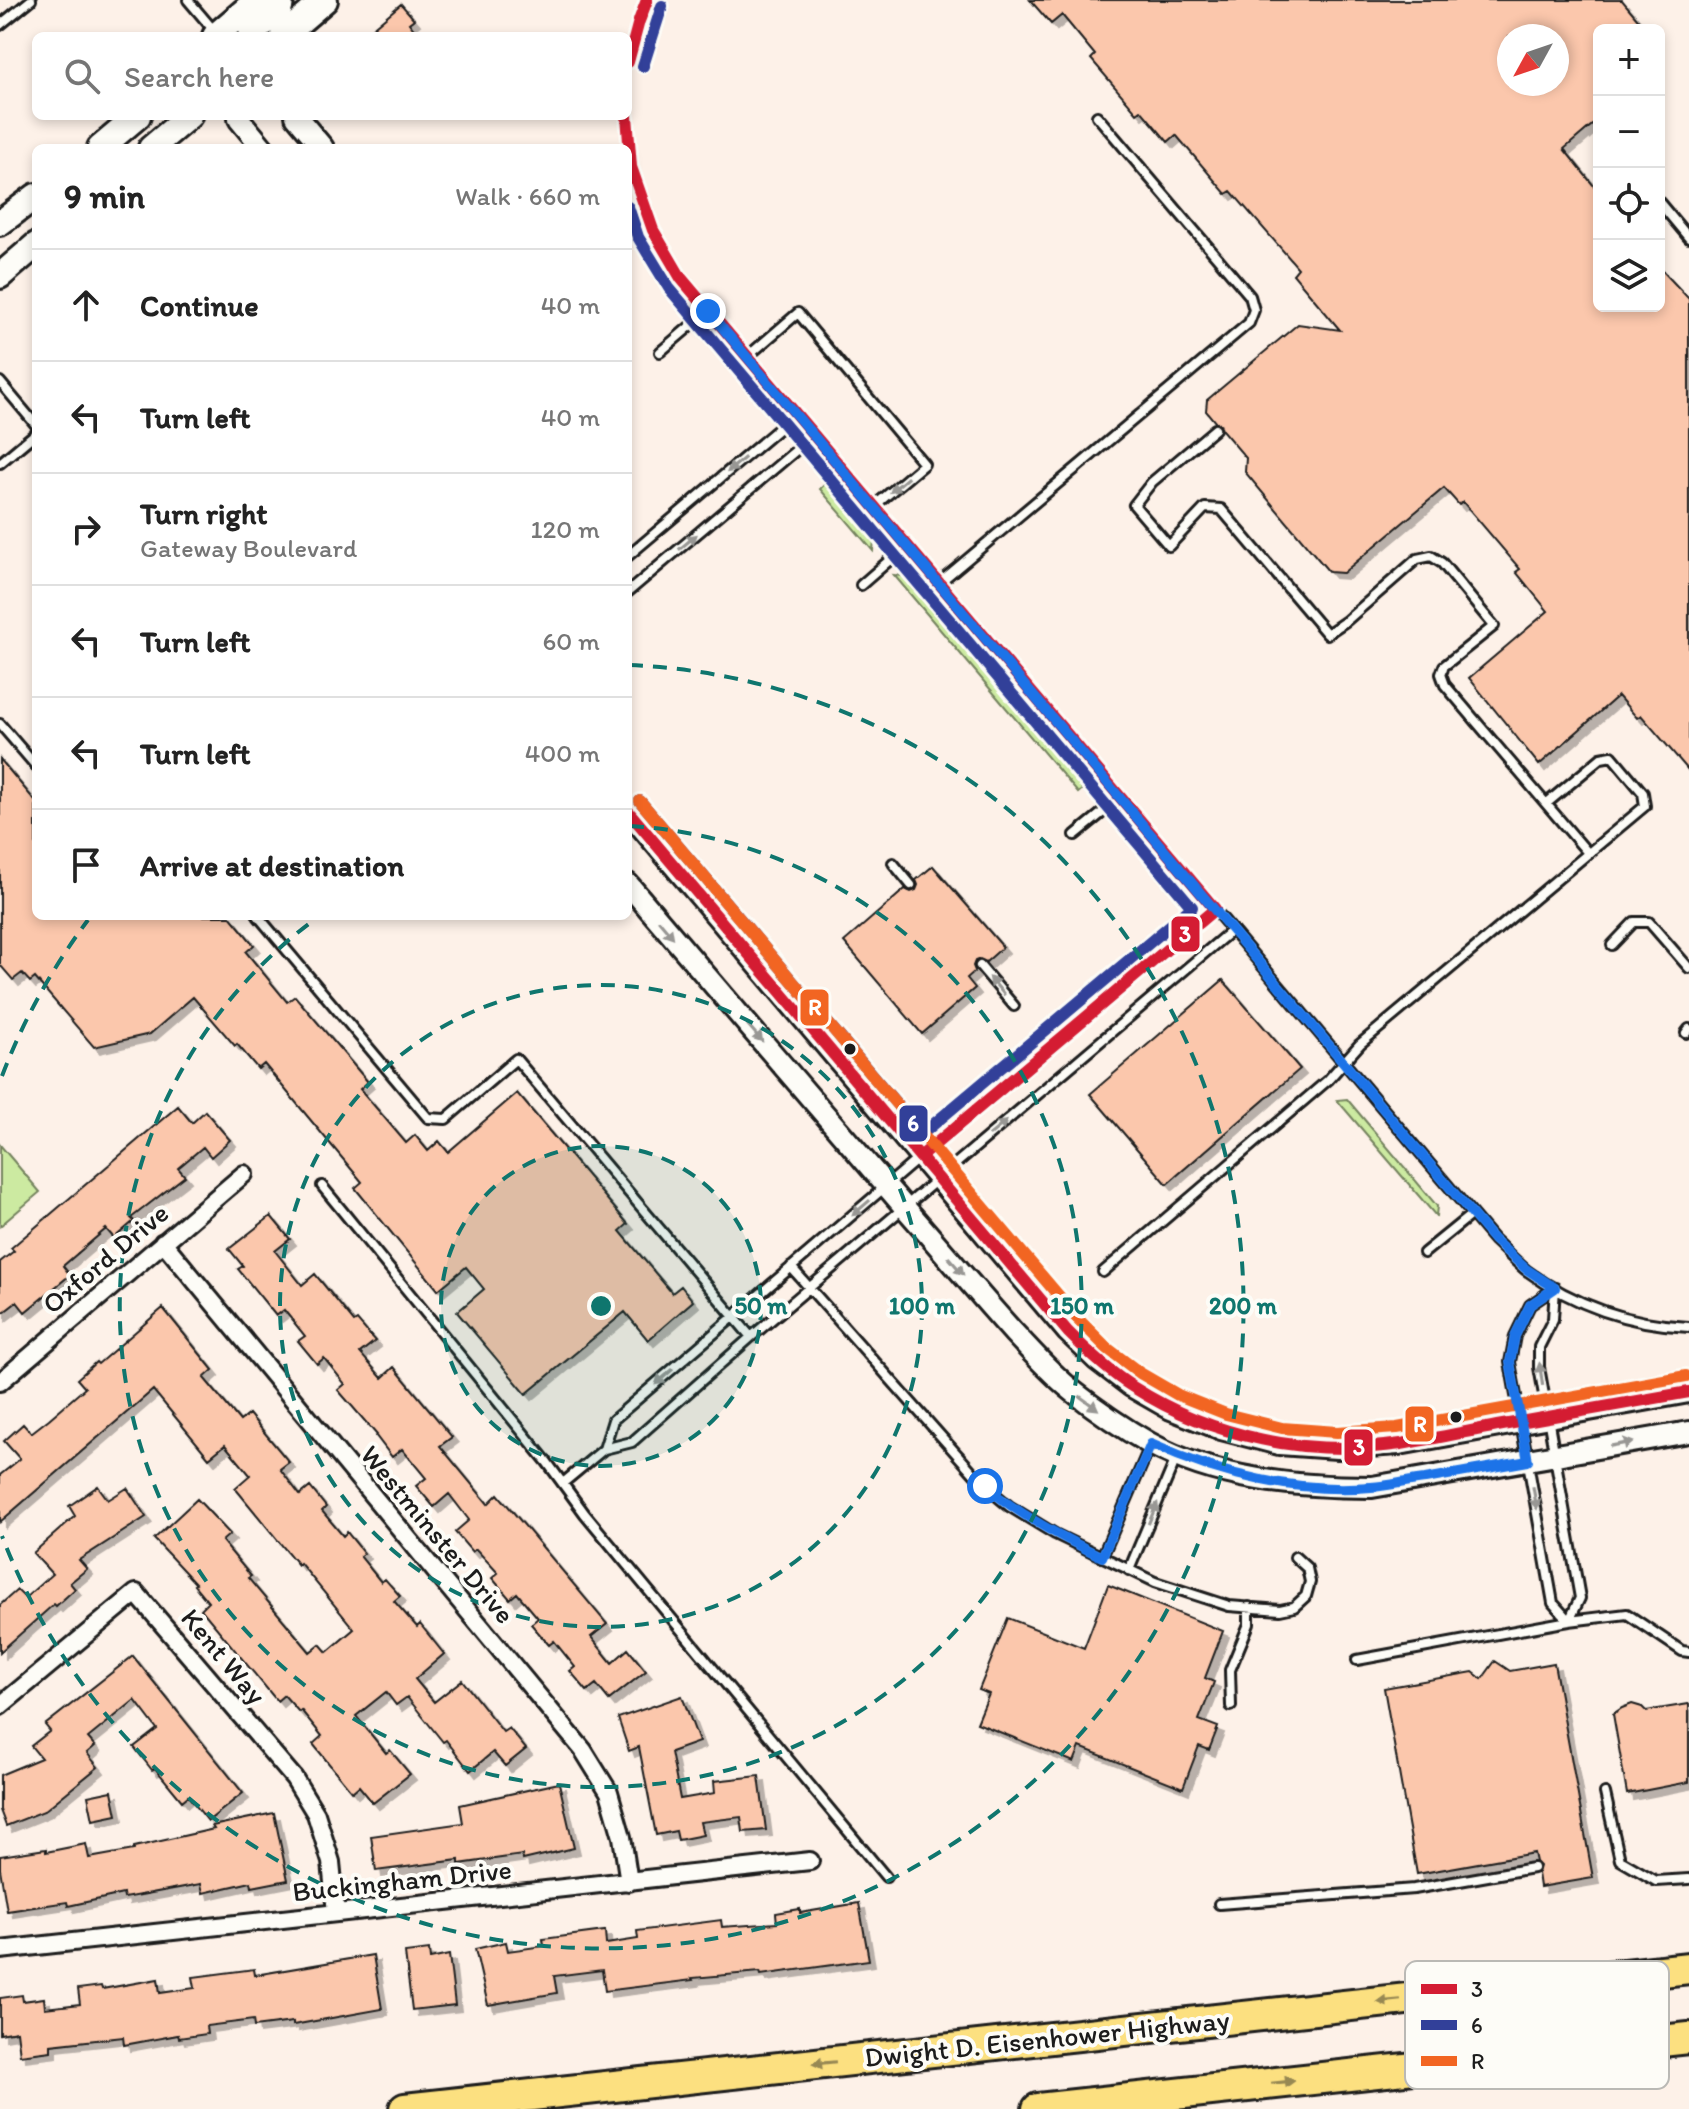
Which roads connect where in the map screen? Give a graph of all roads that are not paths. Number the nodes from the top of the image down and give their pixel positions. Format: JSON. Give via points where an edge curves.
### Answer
{"nodes":[{"id":1,"x":31,"y":0,"type":"edge"},
{"id":2,"x":188,"y":0,"type":"edge"},
{"id":3,"x":257,"y":0,"type":"edge"},
{"id":4,"x":281,"y":0,"type":"edge"},
{"id":5,"x":325,"y":0,"type":"edge"},
{"id":6,"x":647,"y":0,"type":"edge"},
{"id":7,"x":0,"y":25,"type":"edge"},
{"id":8,"x":214,"y":32,"type":"edge"},
{"id":9,"x":220,"y":32,"type":"edge"},
{"id":10,"x":254,"y":32,"type":"edge"},
{"id":11,"x":288,"y":32,"type":"edge"},
{"id":12,"x":632,"y":47,"type":"edge"},
{"id":13,"x":1097,"y":116,"type":"dead end"},
{"id":14,"x":133,"y":120,"type":"edge"},
{"id":15,"x":184,"y":120,"type":"edge"},
{"id":16,"x":240,"y":120,"type":"edge"},
{"id":17,"x":299,"y":120,"type":"edge"},
{"id":18,"x":627,"y":120,"type":"edge"},
{"id":19,"x":105,"y":144,"type":"edge"},
{"id":20,"x":156,"y":144,"type":"edge"},
{"id":21,"x":260,"y":144,"type":"edge"},
{"id":22,"x":320,"y":144,"type":"edge"},
{"id":23,"x":628,"y":144,"type":"edge"},
{"id":24,"x":632,"y":175,"type":"edge"},
{"id":25,"x":32,"y":199,"type":"edge"},
{"id":26,"x":1665,"y":209,"type":"edge"},
{"id":27,"x":0,"y":223,"type":"edge"},
{"id":28,"x":1689,"y":238,"type":"edge"},
{"id":29,"x":19,"y":251,"type":"edge"},
{"id":30,"x":0,"y":276,"type":"edge"},
{"id":31,"x":708,"y":311,"type":"junction"},
{"id":32,"x":660,"y":352,"type":"dead end"},
{"id":33,"x":747,"y":357,"type":"junction"},
{"id":34,"x":0,"y":382,"type":"edge"},
{"id":35,"x":796,"y":414,"type":"junction"},
{"id":36,"x":32,"y":420,"type":"edge"},
{"id":37,"x":1215,"y":429,"type":"dead end"},
{"id":38,"x":32,"y":436,"type":"edge"},
{"id":39,"x":813,"y":436,"type":"junction"},
{"id":40,"x":0,"y":463,"type":"edge"},
{"id":41,"x":873,"y":507,"type":"junction"},
{"id":42,"x":912,"y":552,"type":"junction"},
{"id":43,"x":632,"y":553,"type":"edge"},
{"id":44,"x":939,"y":583,"type":"junction"},
{"id":45,"x":861,"y":585,"type":"dead end"},
{"id":46,"x":632,"y":589,"type":"edge"},
{"id":47,"x":0,"y":724,"type":"edge"},
{"id":48,"x":32,"y":761,"type":"edge"},
{"id":49,"x":1123,"y":801,"type":"junction"},
{"id":50,"x":1547,"y":803,"type":"junction"},
{"id":51,"x":632,"y":816,"type":"edge"},
{"id":52,"x":1075,"y":835,"type":"dead end"},
{"id":53,"x":1588,"y":853,"type":"junction"},
{"id":54,"x":893,"y":863,"type":"dead end"},
{"id":55,"x":911,"y":885,"type":"dead end"},
{"id":56,"x":632,"y":889,"type":"edge"},
{"id":57,"x":1215,"y":909,"type":"junction"},
{"id":58,"x":261,"y":920,"type":"edge"},
{"id":59,"x":1232,"y":930,"type":"junction"},
{"id":60,"x":1612,"y":945,"type":"dead end"},
{"id":61,"x":980,"y":966,"type":"dead end"},
{"id":62,"x":1689,"y":968,"type":"edge"},
{"id":63,"x":1014,"y":1006,"type":"dead end"},
{"id":64,"x":1344,"y":1062,"type":"junction"},
{"id":65,"x":920,"y":1157,"type":"junction"},
{"id":66,"x":244,"y":1174,"type":"dead end"},
{"id":67,"x":938,"y":1178,"type":"junction"},
{"id":68,"x":322,"y":1186,"type":"dead end"},
{"id":69,"x":886,"y":1186,"type":"junction"},
{"id":70,"x":905,"y":1207,"type":"junction"},
{"id":71,"x":1472,"y":1214,"type":"junction"},
{"id":72,"x":163,"y":1242,"type":"junction"},
{"id":73,"x":1424,"y":1253,"type":"dead end"},
{"id":74,"x":791,"y":1267,"type":"junction"},
{"id":75,"x":1103,"y":1272,"type":"dead end"},
{"id":76,"x":808,"y":1288,"type":"junction"},
{"id":77,"x":1555,"y":1288,"type":"junction"},
{"id":78,"x":734,"y":1317,"type":"junction"},
{"id":79,"x":1689,"y":1327,"type":"edge"},
{"id":80,"x":751,"y":1337,"type":"junction"},
{"id":81,"x":0,"y":1382,"type":"edge"},
{"id":82,"x":1689,"y":1392,"type":"edge"},
{"id":83,"x":1548,"y":1416,"type":"junction"},
{"id":84,"x":1521,"y":1422,"type":"junction"},
{"id":85,"x":1689,"y":1432,"type":"edge"},
{"id":86,"x":1151,"y":1444,"type":"junction"},
{"id":87,"x":604,"y":1449,"type":"junction"},
{"id":88,"x":1177,"y":1456,"type":"junction"},
{"id":89,"x":1555,"y":1456,"type":"junction"},
{"id":90,"x":1528,"y":1461,"type":"junction"},
{"id":91,"x":563,"y":1483,"type":"junction"},
{"id":92,"x":1102,"y":1557,"type":"junction"},
{"id":93,"x":1295,"y":1557,"type":"dead end"},
{"id":94,"x":1129,"y":1570,"type":"junction"},
{"id":95,"x":1249,"y":1607,"type":"junction"},
{"id":96,"x":1569,"y":1621,"type":"junction"},
{"id":97,"x":1689,"y":1652,"type":"edge"},
{"id":98,"x":1357,"y":1660,"type":"dead end"},
{"id":99,"x":0,"y":1706,"type":"edge"},
{"id":100,"x":1231,"y":1706,"type":"dead end"},
{"id":101,"x":1605,"y":1793,"type":"dead end"},
{"id":102,"x":810,"y":1861,"type":"dead end"},
{"id":103,"x":1533,"y":1868,"type":"dead end"},
{"id":104,"x":886,"y":1877,"type":"dead end"},
{"id":105,"x":1689,"y":1879,"type":"edge"},
{"id":106,"x":629,"y":1882,"type":"junction"},
{"id":107,"x":1219,"y":1904,"type":"dead end"},
{"id":108,"x":336,"y":1913,"type":"junction"},
{"id":109,"x":0,"y":1950,"type":"edge"},
{"id":110,"x":1689,"y":1968,"type":"edge"},
{"id":111,"x":1669,"y":1970,"type":"edge"},
{"id":112,"x":1405,"y":1999,"type":"edge"},
{"id":113,"x":1689,"y":2038,"type":"edge"},
{"id":114,"x":1669,"y":2040,"type":"edge"},
{"id":115,"x":1405,"y":2069,"type":"edge"},
{"id":116,"x":405,"y":2109,"type":"edge"},
{"id":117,"x":1038,"y":2109,"type":"edge"}],
"edges":[{"from":1,"to":7,"type":"lane"},
{"from":2,"to":8,"type":"lane"},
{"from":3,"to":9,"type":"main road"},
{"from":4,"to":10,"type":"main road","via":[[280,8]]},
{"from":5,"to":11,"type":"main road"},
{"from":6,"to":12,"type":"lane"},
{"from":13,"to":44,"type":"lane","via":[[1250,296],[1254,310],[1249,323]]},
{"from":14,"to":19,"type":"main road"},
{"from":15,"to":20,"type":"main road"},
{"from":16,"to":21,"type":"street"},
{"from":17,"to":22,"type":"street"},
{"from":18,"to":23,"type":"lane"},
{"from":24,"to":31,"type":"lane","via":[[653,230]]},
{"from":25,"to":27,"type":"main road"},
{"from":26,"to":28,"type":"lane"},
{"from":29,"to":30,"type":"main road"},
{"from":31,"to":32,"type":"lane"},
{"from":31,"to":33,"type":"lane"},
{"from":33,"to":35,"type":"lane"},
{"from":33,"to":41,"type":"lane","one_way":true,"via":[[798,313],[924,464]]},
{"from":34,"to":36,"type":"lane"},
{"from":35,"to":39,"type":"lane"},
{"from":35,"to":43,"type":"lane","one_way":true},
{"from":37,"to":50,"type":"lane","via":[[1152,482],[1134,505],[1169,546],[1205,508],[1221,509],[1327,634],[1417,559],[1431,556],[1442,563],[1494,626],[1444,666],[1445,685]]},
{"from":38,"to":40,"type":"lane"},
{"from":39,"to":41,"type":"lane"},
{"from":46,"to":39,"type":"lane","one_way":true},
{"from":41,"to":42,"type":"lane"},
{"from":42,"to":44,"type":"lane"},
{"from":42,"to":45,"type":"lane","via":[[892,558]]},
{"from":44,"to":49,"type":"lane"},
{"from":47,"to":48,"type":"lane"},
{"from":49,"to":52,"type":"lane"},
{"from":49,"to":57,"type":"lane"},
{"from":50,"to":53,"type":"lane"},
{"from":50,"to":53,"type":"lane","via":[[1601,758],[1612,756],[1643,793],[1645,806]]},
{"from":51,"to":65,"type":"street"},
{"from":53,"to":64,"type":"lane"},
{"from":54,"to":55,"type":"lane"},
{"from":56,"to":69,"type":"street","one_way":true},
{"from":57,"to":59,"type":"lane"},
{"from":57,"to":65,"type":"lane"},
{"from":58,"to":78,"type":"lane","via":[[428,1118],[446,1119],[516,1059]]},
{"from":59,"to":64,"type":"lane"},
{"from":67,"to":59,"type":"lane","one_way":true},
{"from":60,"to":62,"type":"lane","via":[[1634,922],[1649,922]]},
{"from":63,"to":61,"type":"lane","one_way":true},
{"from":64,"to":71,"type":"lane"},
{"from":64,"to":75,"type":"lane"},
{"from":65,"to":67,"type":"street"},
{"from":65,"to":69,"type":"lane"},
{"from":66,"to":72,"type":"street","name":"Oxford Drive"},
{"from":67,"to":70,"type":"lane"},
{"from":67,"to":84,"type":"street","via":[[1068,1332],[1131,1386],[1171,1409],[1279,1444],[1337,1448],[1399,1444]]},
{"from":68,"to":91,"type":"lane"},
{"from":69,"to":70,"type":"street"},
{"from":69,"to":74,"type":"lane","one_way":true},
{"from":70,"to":76,"type":"lane"},
{"from":70,"to":86,"type":"street","one_way":true,"via":[[1062,1381]]},
{"from":71,"to":73,"type":"lane"},
{"from":71,"to":77,"type":"lane","via":[[1526,1269]]},
{"from":72,"to":81,"type":"street","name":"Oxford Drive"},
{"from":72,"to":106,"type":"street","name":"Westminster Drive","via":[[583,1750],[609,1792]]},
{"from":74,"to":76,"type":"lane"},
{"from":74,"to":78,"type":"lane"},
{"from":76,"to":80,"type":"lane"},
{"from":76,"to":92,"type":"lane","via":[[985,1486],[1055,1534]]},
{"from":77,"to":79,"type":"lane","via":[[1620,1317]]},
{"from":83,"to":77,"type":"lane","one_way":true,"via":[[1539,1347],[1553,1319]]},
{"from":77,"to":84,"type":"lane","via":[[1530,1305],[1515,1336],[1510,1362]]},
{"from":78,"to":80,"type":"lane"},
{"from":78,"to":87,"type":"lane","one_way":true,"via":[[613,1420]]},
{"from":80,"to":87,"type":"lane","via":[[632,1442]]},
{"from":82,"to":83,"type":"street"},
{"from":83,"to":84,"type":"street"},
{"from":83,"to":89,"type":"lane"},
{"from":84,"to":90,"type":"lane"},
{"from":89,"to":85,"type":"street","one_way":true},
{"from":86,"to":88,"type":"street"},
{"from":86,"to":92,"type":"lane"},
{"from":87,"to":91,"type":"lane"},
{"from":88,"to":90,"type":"street","via":[[1273,1483],[1329,1487],[1372,1487]]},
{"from":94,"to":88,"type":"lane","one_way":true},
{"from":89,"to":90,"type":"street"},
{"from":89,"to":96,"type":"lane","via":[[1580,1598]]},
{"from":90,"to":96,"type":"lane","one_way":true,"via":[[1553,1603]]},
{"from":91,"to":104,"type":"lane"},
{"from":92,"to":94,"type":"lane"},
{"from":93,"to":95,"type":"lane","via":[[1307,1568],[1306,1596],[1280,1610]]},
{"from":94,"to":95,"type":"lane","via":[[1229,1606]]},
{"from":95,"to":100,"type":"lane","via":[[1249,1624],[1230,1670]]},
{"from":96,"to":97,"type":"lane","via":[[1627,1614]]},
{"from":96,"to":98,"type":"lane"},
{"from":99,"to":108,"type":"street","name":"Kent Way","via":[[136,1593],[294,1778],[316,1814],[331,1862]]},
{"from":101,"to":105,"type":"lane","via":[[1620,1860],[1656,1881]]},
{"from":102,"to":106,"type":"street","name":"Buckingham Drive"},
{"from":103,"to":107,"type":"lane","via":[[1414,1889]]},
{"from":106,"to":108,"type":"street","name":"Buckingham Drive"},
{"from":108,"to":109,"type":"street","name":"Buckingham Drive"},
{"from":110,"to":111,"type":"highway","name":"Dwight D. Eisenhower Highway","one_way":true},
{"from":112,"to":116,"type":"highway","name":"Dwight D. Eisenhower Highway","one_way":true},
{"from":114,"to":113,"type":"highway","one_way":true},
{"from":117,"to":115,"type":"highway","one_way":true}]}
